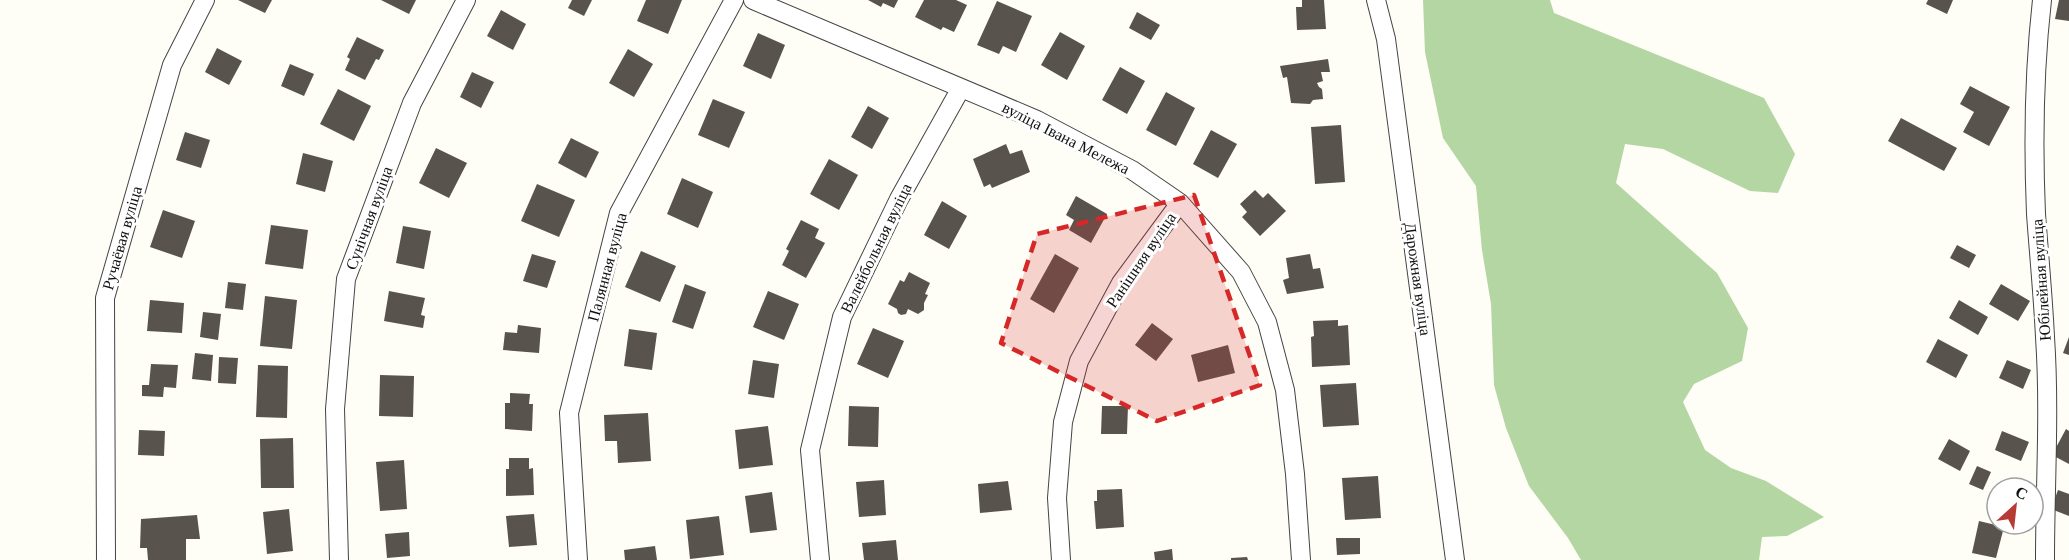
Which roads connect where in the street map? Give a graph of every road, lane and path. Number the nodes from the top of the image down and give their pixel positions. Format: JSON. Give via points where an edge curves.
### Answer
{"nodes":[{"id":1,"x":205,"y":0,"type":"edge"},
{"id":2,"x":466,"y":0,"type":"edge"},
{"id":3,"x":734,"y":0,"type":"edge"},
{"id":4,"x":753,"y":0,"type":"edge"},
{"id":5,"x":1376,"y":0,"type":"edge"},
{"id":6,"x":2042,"y":0,"type":"edge"},
{"id":7,"x":961,"y":88,"type":"junction"},
{"id":8,"x":1180,"y":203,"type":"junction"},
{"id":9,"x":106,"y":560,"type":"edge"},
{"id":10,"x":339,"y":560,"type":"edge"},
{"id":11,"x":578,"y":560,"type":"edge"},
{"id":12,"x":820,"y":560,"type":"edge"},
{"id":13,"x":1061,"y":560,"type":"edge"},
{"id":14,"x":1301,"y":560,"type":"edge"},
{"id":15,"x":1455,"y":560,"type":"edge"},
{"id":16,"x":2045,"y":560,"type":"edge"}],
"edges":[{"from":1,"to":9,"type":"street","name":"Ручаёвая вуліца","via":[[172,65],[105,298]]},
{"from":2,"to":10,"type":"street","name":"Сунічная вуліца","via":[[412,103],[346,279],[335,409]]},
{"from":3,"to":11,"type":"street","name":"Палянная вуліца","via":[[619,213],[569,413]]},
{"from":4,"to":7,"type":"street","name":"вуліца Івана Мележа"},
{"from":5,"to":15,"type":"street","name":"Дарожная вуліца","via":[[1386,39]]},
{"from":6,"to":16,"type":"street","name":"Юбілейная вуліца","via":[[2036,52],[2035,138],[2036,213],[2046,338]]},
{"from":7,"to":8,"type":"street","name":"вуліца Івана Мележа","via":[[1081,142]]},
{"from":7,"to":12,"type":"street","name":"Валейбольная вуліца","via":[[899,199],[842,317],[810,450]]},
{"from":8,"to":13,"type":"street","name":"Ранішняя вуліца","via":[[1121,283],[1079,361],[1063,422],[1057,498]]},
{"from":8,"to":14,"type":"street","name":"вуліца Івана Мележа","via":[[1241,272],[1267,322],[1285,390]]}]}
